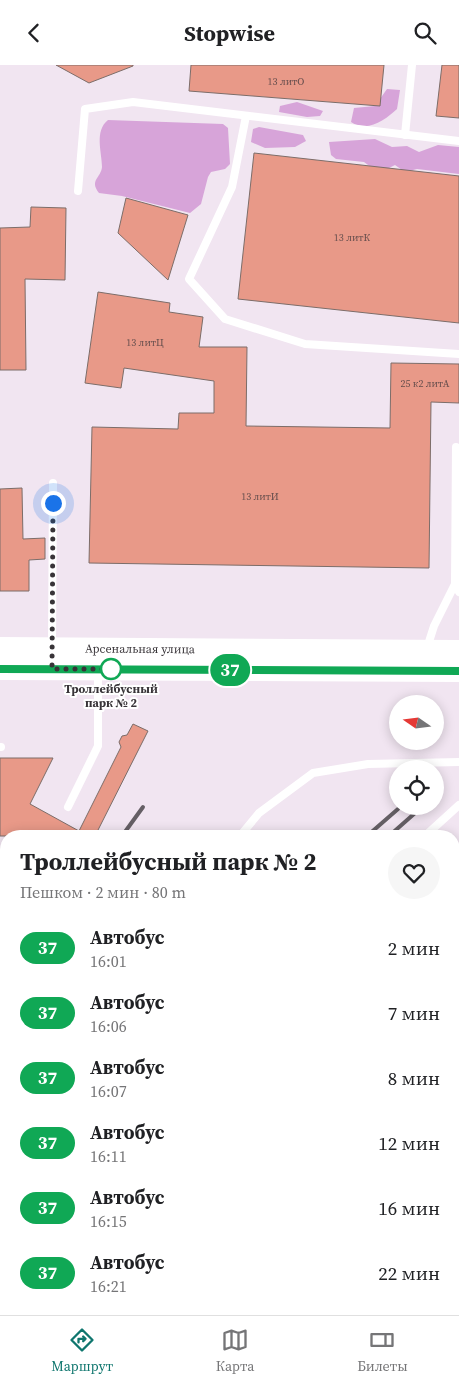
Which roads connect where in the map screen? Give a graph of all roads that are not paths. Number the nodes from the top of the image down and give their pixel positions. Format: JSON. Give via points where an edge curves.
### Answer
{"nodes":[{"id":1,"x":412,"y":65,"type":"edge"},
{"id":2,"x":246,"y":115,"type":"junction"},
{"id":3,"x":405,"y":135,"type":"junction"},
{"id":4,"x":459,"y":141,"type":"edge"},
{"id":5,"x":78,"y":191,"type":"dead end"},
{"id":6,"x":459,"y":354,"type":"edge"},
{"id":7,"x":456,"y":447,"type":"dead end"},
{"id":8,"x":53,"y":483,"type":"dead end"},
{"id":9,"x":457,"y":588,"type":"edge"},
{"id":10,"x":0,"y":648,"type":"edge"},
{"id":11,"x":459,"y":651,"type":"edge"},
{"id":12,"x":52,"y":659,"type":"junction"},
{"id":13,"x":426,"y":661,"type":"junction"},
{"id":14,"x":0,"y":669,"type":"edge"},
{"id":15,"x":98,"y":669,"type":"junction"},
{"id":16,"x":459,"y":671,"type":"edge"},
{"id":17,"x":459,"y":762,"type":"edge"},
{"id":18,"x":459,"y":805,"type":"edge"},
{"id":19,"x":68,"y":807,"type":"dead end"},
{"id":20,"x":245,"y":830,"type":"edge"},
{"id":21,"x":432,"y":830,"type":"edge"}],
"edges":[{"from":1,"to":3,"type":"lane"},
{"from":2,"to":3,"type":"lane"},
{"from":2,"to":5,"type":"lane","via":[[134,102],[85,109]]},
{"from":2,"to":6,"type":"lane","via":[[232,187],[189,279],[195,286],[225,319],[305,344]]},
{"from":3,"to":4,"type":"lane"},
{"from":7,"to":9,"type":"lane"},
{"from":8,"to":12,"type":"lane"},
{"from":9,"to":13,"type":"lane","via":[[434,626]]},
{"from":10,"to":12,"type":"street","name":"Арсенальная улица"},
{"from":11,"to":13,"type":"street","name":"Арсенальная улица"},
{"from":12,"to":13,"type":"street","name":"Арсенальная улица"},
{"from":12,"to":14,"type":"street","name":"Арсенальная улица"},
{"from":12,"to":15,"type":"street","name":"Арсенальная улица"},
{"from":13,"to":15,"type":"street","name":"Арсенальная улица"},
{"from":13,"to":16,"type":"street","name":"Арсенальная улица"},
{"from":15,"to":19,"type":"lane","via":[[98,746]]},
{"from":17,"to":20,"type":"lane","via":[[368,764],[313,773],[259,813]]},
{"from":18,"to":21,"type":"lane"}]}
